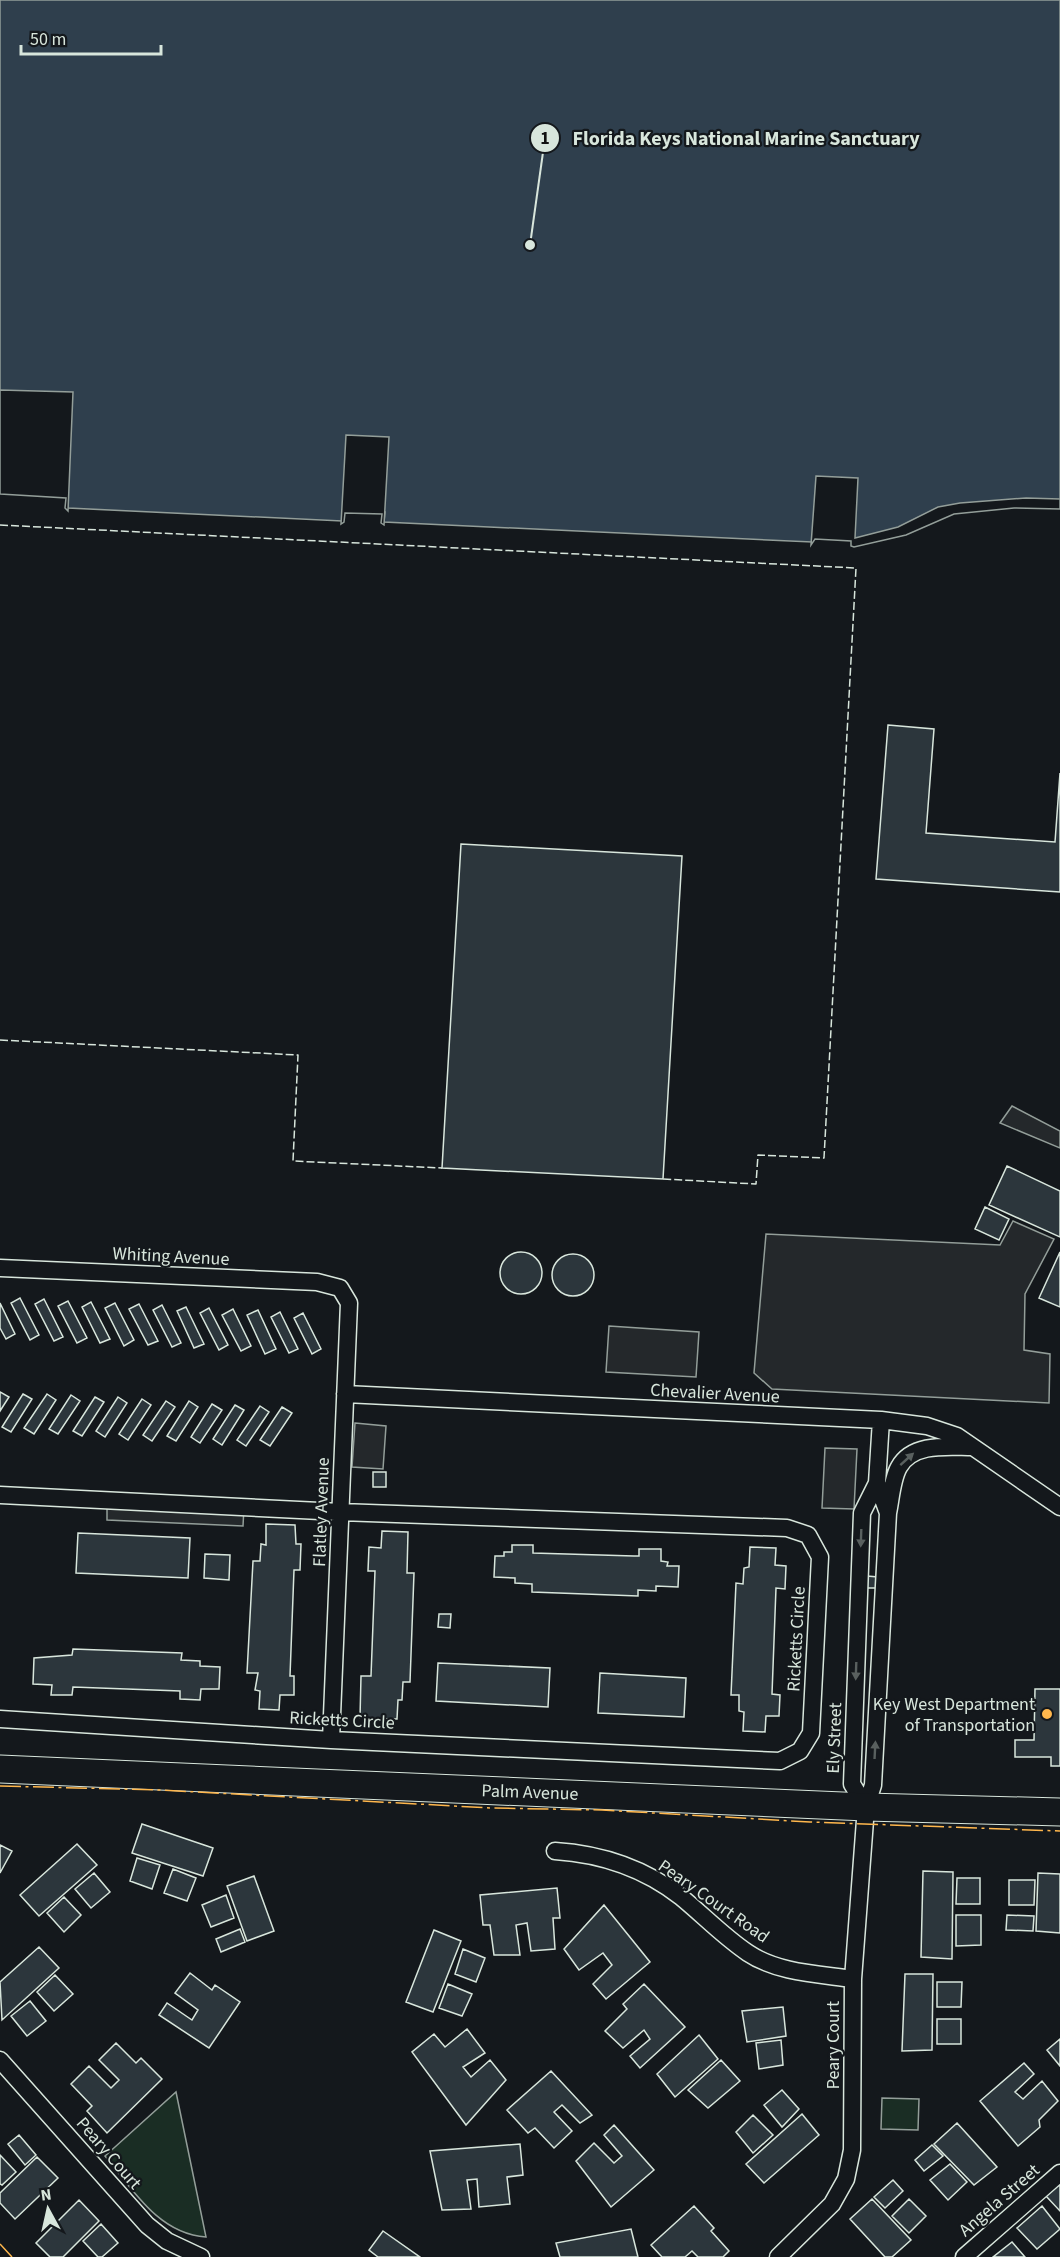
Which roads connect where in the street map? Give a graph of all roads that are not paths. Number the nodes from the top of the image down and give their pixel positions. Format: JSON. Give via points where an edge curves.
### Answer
{"nodes":[{"id":1,"x":0,"y":1268,"type":"edge"},
{"id":2,"x":340,"y":1288,"type":"joint"},
{"id":3,"x":345,"y":1394,"type":"junction"},
{"id":4,"x":881,"y":1420,"type":"junction"},
{"id":5,"x":972,"y":1447,"type":"junction"},
{"id":6,"x":877,"y":1483,"type":"junction"},
{"id":7,"x":0,"y":1495,"type":"edge"},
{"id":8,"x":1060,"y":1507,"type":"edge"},
{"id":9,"x":340,"y":1512,"type":"junction"},
{"id":10,"x":888,"y":1513,"type":"junction"},
{"id":11,"x":859,"y":1613,"type":"junction"},
{"id":12,"x":882,"y":1613,"type":"junction"},
{"id":13,"x":0,"y":1719,"type":"edge"},
{"id":14,"x":854,"y":1721,"type":"junction"},
{"id":15,"x":877,"y":1723,"type":"junction"},
{"id":16,"x":331,"y":1740,"type":"junction"},
{"id":17,"x":0,"y":1769,"type":"edge"},
{"id":18,"x":866,"y":1807,"type":"junction"},
{"id":19,"x":1060,"y":1812,"type":"edge"},
{"id":20,"x":555,"y":1851,"type":"dead end"},
{"id":21,"x":853,"y":1979,"type":"junction"},
{"id":22,"x":0,"y":2060,"type":"edge"},
{"id":23,"x":1060,"y":2173,"type":"edge"},
{"id":24,"x":201,"y":2257,"type":"edge"},
{"id":25,"x":778,"y":2257,"type":"edge"},
{"id":26,"x":964,"y":2257,"type":"edge"}],
"edges":[{"from":1,"to":2,"type":"street","name":"Whiting Avenue","via":[[317,1282]]},
{"from":2,"to":3,"type":"street","name":"Flatley Avenue","via":[[349,1303]]},
{"from":3,"to":4,"type":"street","name":"Chevalier Avenue"},
{"from":3,"to":9,"type":"street","name":"Flatley Avenue"},
{"from":4,"to":5,"type":"street","name":"Chevalier Avenue","via":[[927,1426],[957,1436]]},
{"from":4,"to":6,"type":"street","name":"Ely Street"},
{"from":5,"to":8,"type":"street","name":"Chevalier Avenue"},
{"from":10,"to":5,"type":"street","name":"Ely Street","one_way":true,"via":[[899,1467],[915,1452],[932,1447]]},
{"from":6,"to":10,"type":"street","name":"Ely Street"},
{"from":6,"to":11,"type":"street","name":"Ely Street","one_way":true,"via":[[862,1513]]},
{"from":7,"to":9,"type":"street","name":"Ricketts Circle"},
{"from":9,"to":16,"type":"street","name":"Flatley Avenue"},
{"from":9,"to":16,"type":"street","name":"Ricketts Circle","via":[[787,1528],[808,1535],[820,1557],[811,1733],[800,1751],[780,1761]]},
{"from":10,"to":12,"type":"street","name":"Ely Street"},
{"from":11,"to":12,"type":"street"},
{"from":11,"to":14,"type":"street","name":"Ely Street","one_way":true},
{"from":12,"to":15,"type":"street","name":"Ely Street"},
{"from":13,"to":16,"type":"street","name":"Ricketts Circle"},
{"from":14,"to":15,"type":"street"},
{"from":14,"to":18,"type":"street","name":"Ely Street","via":[[852,1785]]},
{"from":18,"to":15,"type":"street","name":"Ely Street","one_way":true,"via":[[873,1785]]},
{"from":17,"to":18,"type":"main road","name":"Palm Avenue"},
{"from":18,"to":19,"type":"main road","name":"Palm Avenue"},
{"from":18,"to":21,"type":"street","name":"Peary Court"},
{"from":20,"to":21,"type":"street","name":"Peary Court Road","via":[[621,1863],[650,1878],[679,1895],[749,1953],[770,1963],[790,1970]]},
{"from":21,"to":25,"type":"street","name":"Peary Court","via":[[852,2150],[846,2179],[832,2204]]},
{"from":22,"to":24,"type":"street","name":"Peary Court","via":[[147,2225],[167,2241]]},
{"from":23,"to":26,"type":"street","name":"Angela Street"}]}
